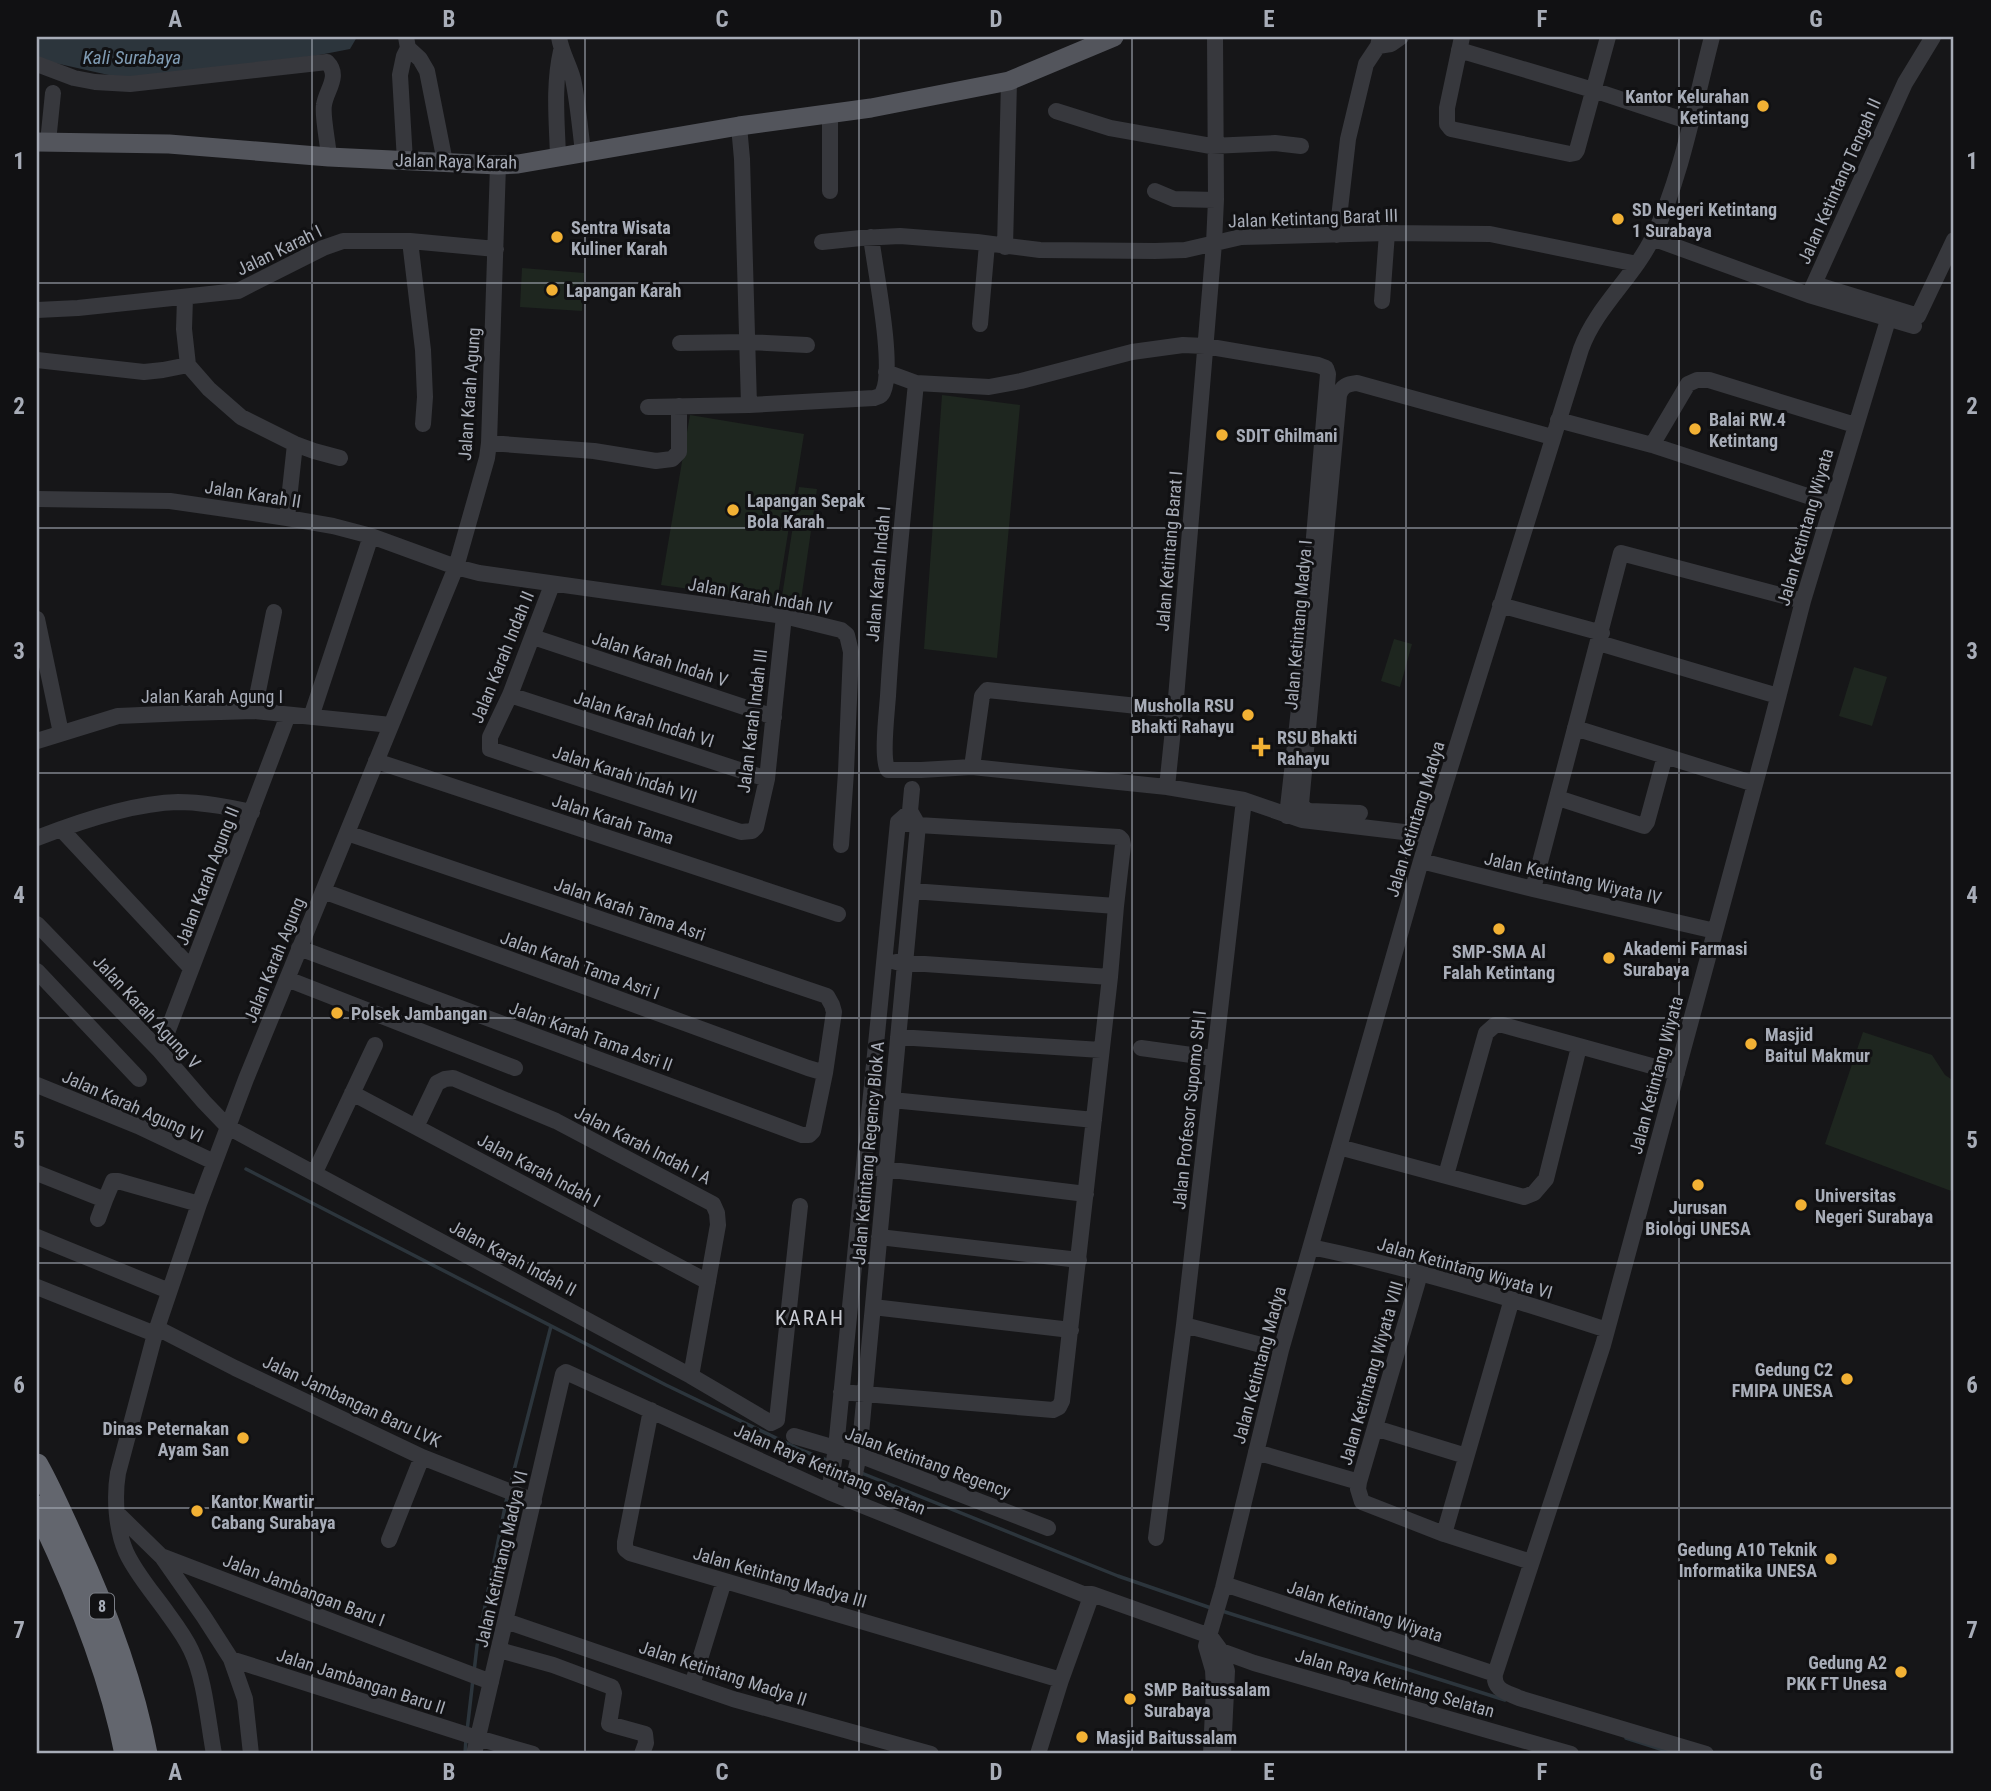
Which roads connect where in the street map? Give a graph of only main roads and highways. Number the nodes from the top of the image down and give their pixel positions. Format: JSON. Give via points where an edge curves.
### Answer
{"nodes":[{"id":1,"x":1114,"y":37,"type":"edge"},
{"id":2,"x":42,"y":142,"type":"edge"},
{"id":3,"x":37,"y":1465,"type":"edge"},
{"id":4,"x":37,"y":1507,"type":"edge"},
{"id":5,"x":126,"y":1754,"type":"edge"},
{"id":6,"x":146,"y":1754,"type":"edge"}],
"edges":[{"from":1,"to":2,"type":"main road","name":"Jalan Raya Karah","via":[[1009,81],[871,108],[518,164],[328,157],[169,144]]},
{"from":3,"to":6,"type":"highway","number":"8","via":[[100,1599],[124,1663]]},
{"from":4,"to":5,"type":"highway","number":"8","via":[[75,1591],[111,1693]]}]}
